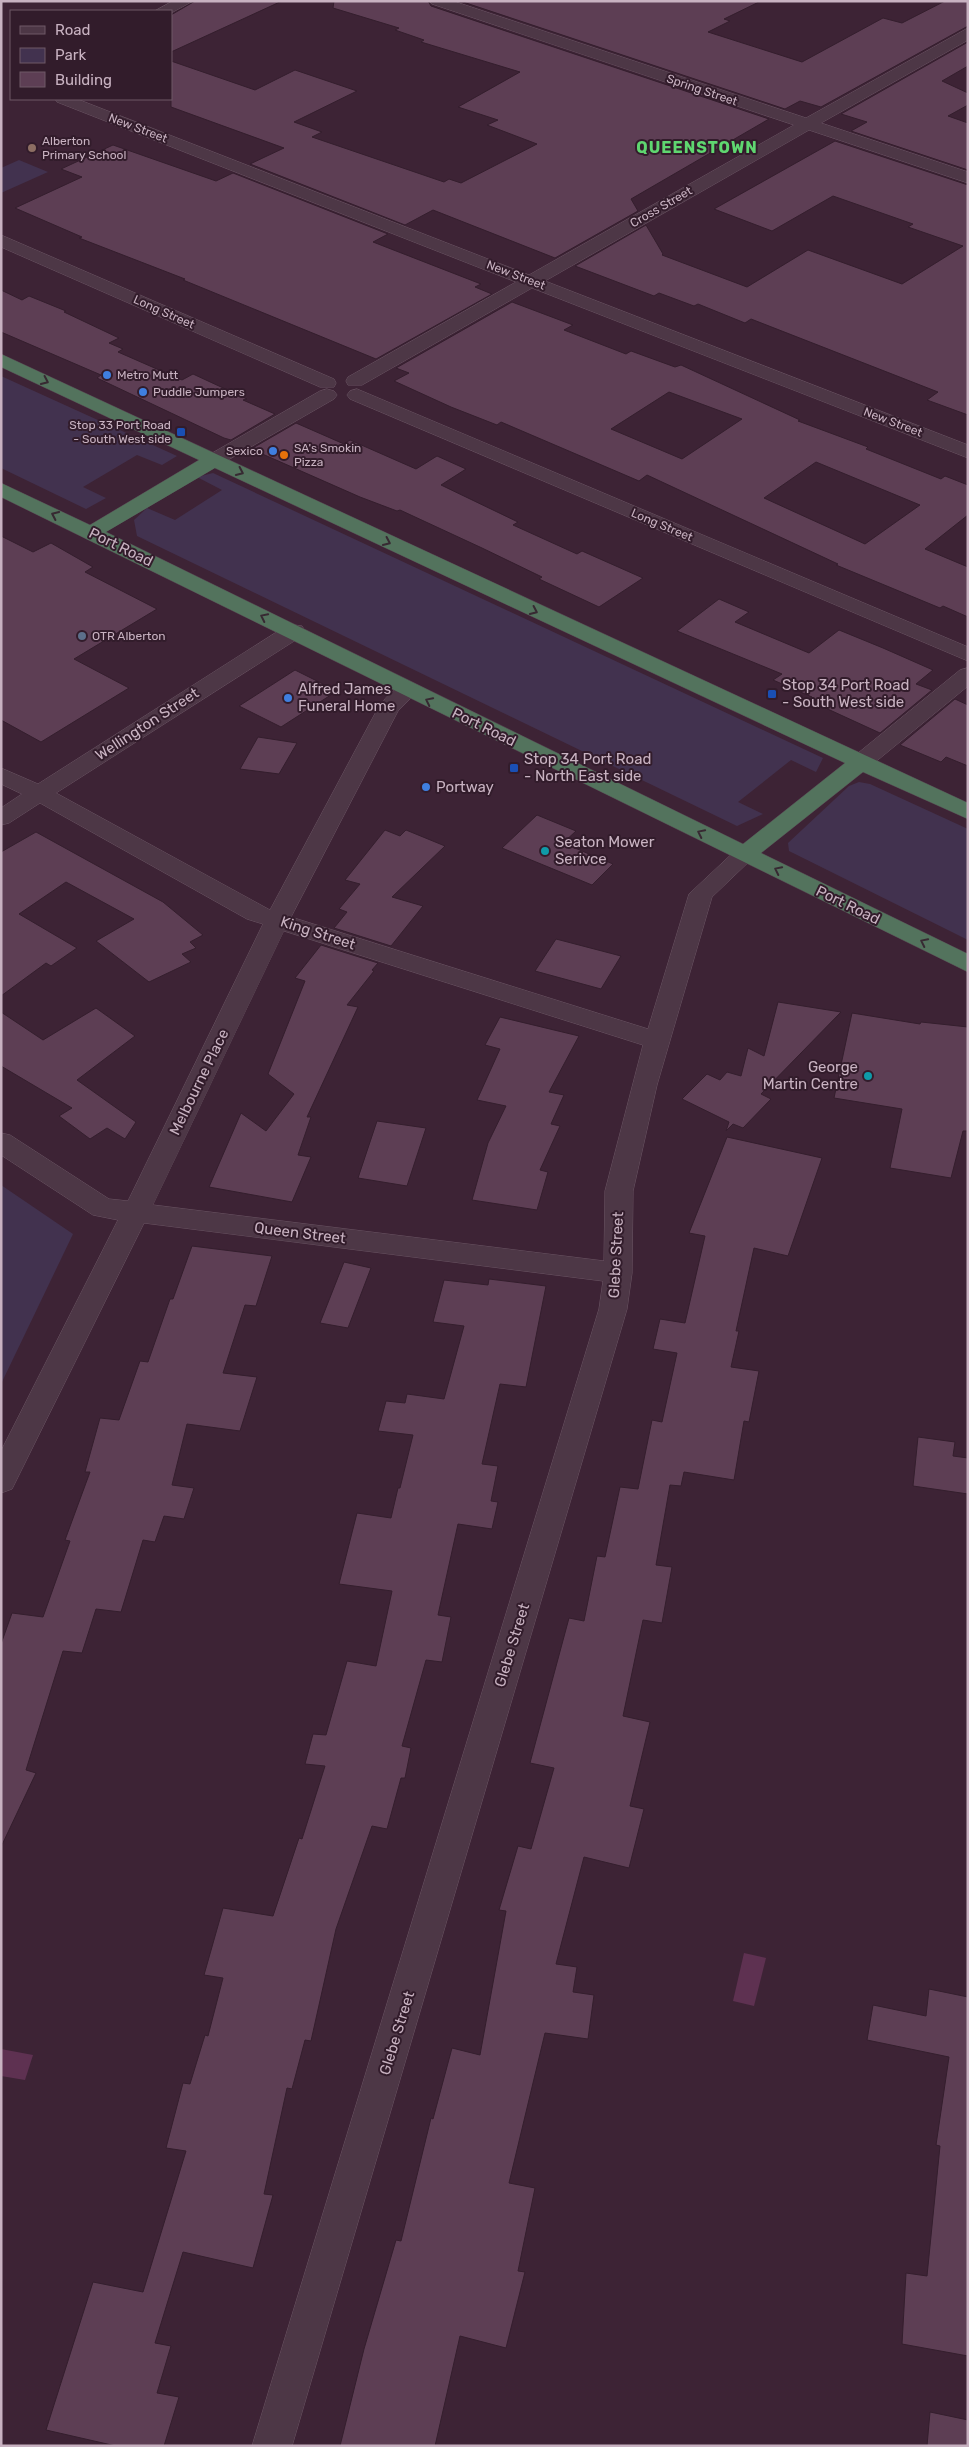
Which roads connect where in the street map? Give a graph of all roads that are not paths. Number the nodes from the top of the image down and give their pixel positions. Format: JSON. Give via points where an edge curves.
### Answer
{"nodes":[{"id":1,"x":186,"y":1,"type":"edge"},
{"id":2,"x":437,"y":1,"type":"edge"},
{"id":3,"x":165,"y":10,"type":"edge"},
{"id":4,"x":968,"y":33,"type":"edge"},
{"id":5,"x":66,"y":100,"type":"edge"},
{"id":6,"x":806,"y":125,"type":"junction"},
{"id":7,"x":968,"y":178,"type":"edge"},
{"id":8,"x":1,"y":240,"type":"edge"},
{"id":9,"x":532,"y":281,"type":"junction"},
{"id":10,"x":1,"y":360,"type":"edge"},
{"id":11,"x":356,"y":388,"type":"junction"},
{"id":12,"x":327,"y":389,"type":"junction"},
{"id":13,"x":968,"y":452,"type":"edge"},
{"id":14,"x":214,"y":460,"type":"junction"},
{"id":15,"x":1,"y":489,"type":"edge"},
{"id":16,"x":92,"y":532,"type":"junction"},
{"id":17,"x":294,"y":632,"type":"junction"},
{"id":18,"x":968,"y":655,"type":"edge"},
{"id":19,"x":968,"y":676,"type":"edge"},
{"id":20,"x":408,"y":690,"type":"junction"},
{"id":21,"x":860,"y":763,"type":"junction"},
{"id":22,"x":1,"y":775,"type":"edge"},
{"id":23,"x":40,"y":794,"type":"junction"},
{"id":24,"x":968,"y":812,"type":"edge"},
{"id":25,"x":1,"y":818,"type":"edge"},
{"id":26,"x":745,"y":854,"type":"junction"},
{"id":27,"x":277,"y":920,"type":"junction"},
{"id":28,"x":968,"y":964,"type":"edge"},
{"id":29,"x":657,"y":1041,"type":"junction"},
{"id":30,"x":1,"y":1142,"type":"edge"},
{"id":31,"x":136,"y":1212,"type":"junction"},
{"id":32,"x":618,"y":1273,"type":"junction"},
{"id":33,"x":1,"y":1481,"type":"edge"},
{"id":34,"x":272,"y":2446,"type":"edge"}],
"edges":[{"from":1,"to":3,"type":"street"},
{"from":2,"to":6,"type":"street","name":"Spring Street"},
{"from":4,"to":6,"type":"street","name":"Cross Street"},
{"from":5,"to":9,"type":"street","name":"New Street"},
{"from":6,"to":7,"type":"street","name":"Spring Street"},
{"from":6,"to":9,"type":"street","name":"Cross Street"},
{"from":8,"to":12,"type":"street","name":"Long Street"},
{"from":9,"to":11,"type":"street","name":"Cross Street"},
{"from":9,"to":13,"type":"street","name":"New Street"},
{"from":10,"to":14,"type":"highway","one_way":true},
{"from":11,"to":12,"type":"street","via":[[339,379]]},
{"from":11,"to":18,"type":"street","name":"Long Street"},
{"from":12,"to":14,"type":"street"},
{"from":14,"to":16,"type":"highway"},
{"from":14,"to":21,"type":"highway","one_way":true},
{"from":16,"to":15,"type":"highway","name":"Port Road","one_way":true},
{"from":17,"to":16,"type":"highway","name":"Port Road","one_way":true},
{"from":17,"to":20,"type":"highway","name":"Port Road"},
{"from":17,"to":23,"type":"street","name":"Wellington Street"},
{"from":19,"to":21,"type":"street"},
{"from":26,"to":20,"type":"highway","name":"Port Road","one_way":true},
{"from":20,"to":27,"type":"street","name":"Melbourne Place","via":[[389,708]]},
{"from":21,"to":24,"type":"highway"},
{"from":21,"to":26,"type":"highway"},
{"from":22,"to":23,"type":"street","name":"King Street"},
{"from":23,"to":25,"type":"street","name":"Wellington Street"},
{"from":23,"to":27,"type":"street","name":"King Street","via":[[256,914]]},
{"from":28,"to":26,"type":"highway","name":"Port Road","one_way":true},
{"from":26,"to":29,"type":"street","name":"Glebe Street","via":[[701,894]]},
{"from":27,"to":29,"type":"street","name":"King Street"},
{"from":27,"to":31,"type":"street","name":"Melbourne Place"},
{"from":29,"to":32,"type":"street","name":"Glebe Street","via":[[619,1191]]},
{"from":30,"to":31,"type":"street","name":"Queen Street","via":[[103,1208]]},
{"from":31,"to":32,"type":"street","name":"Queen Street"},
{"from":31,"to":33,"type":"street","name":"Melbourne Place"},
{"from":32,"to":34,"type":"street","name":"Glebe Street","via":[[613,1309]]}]}
